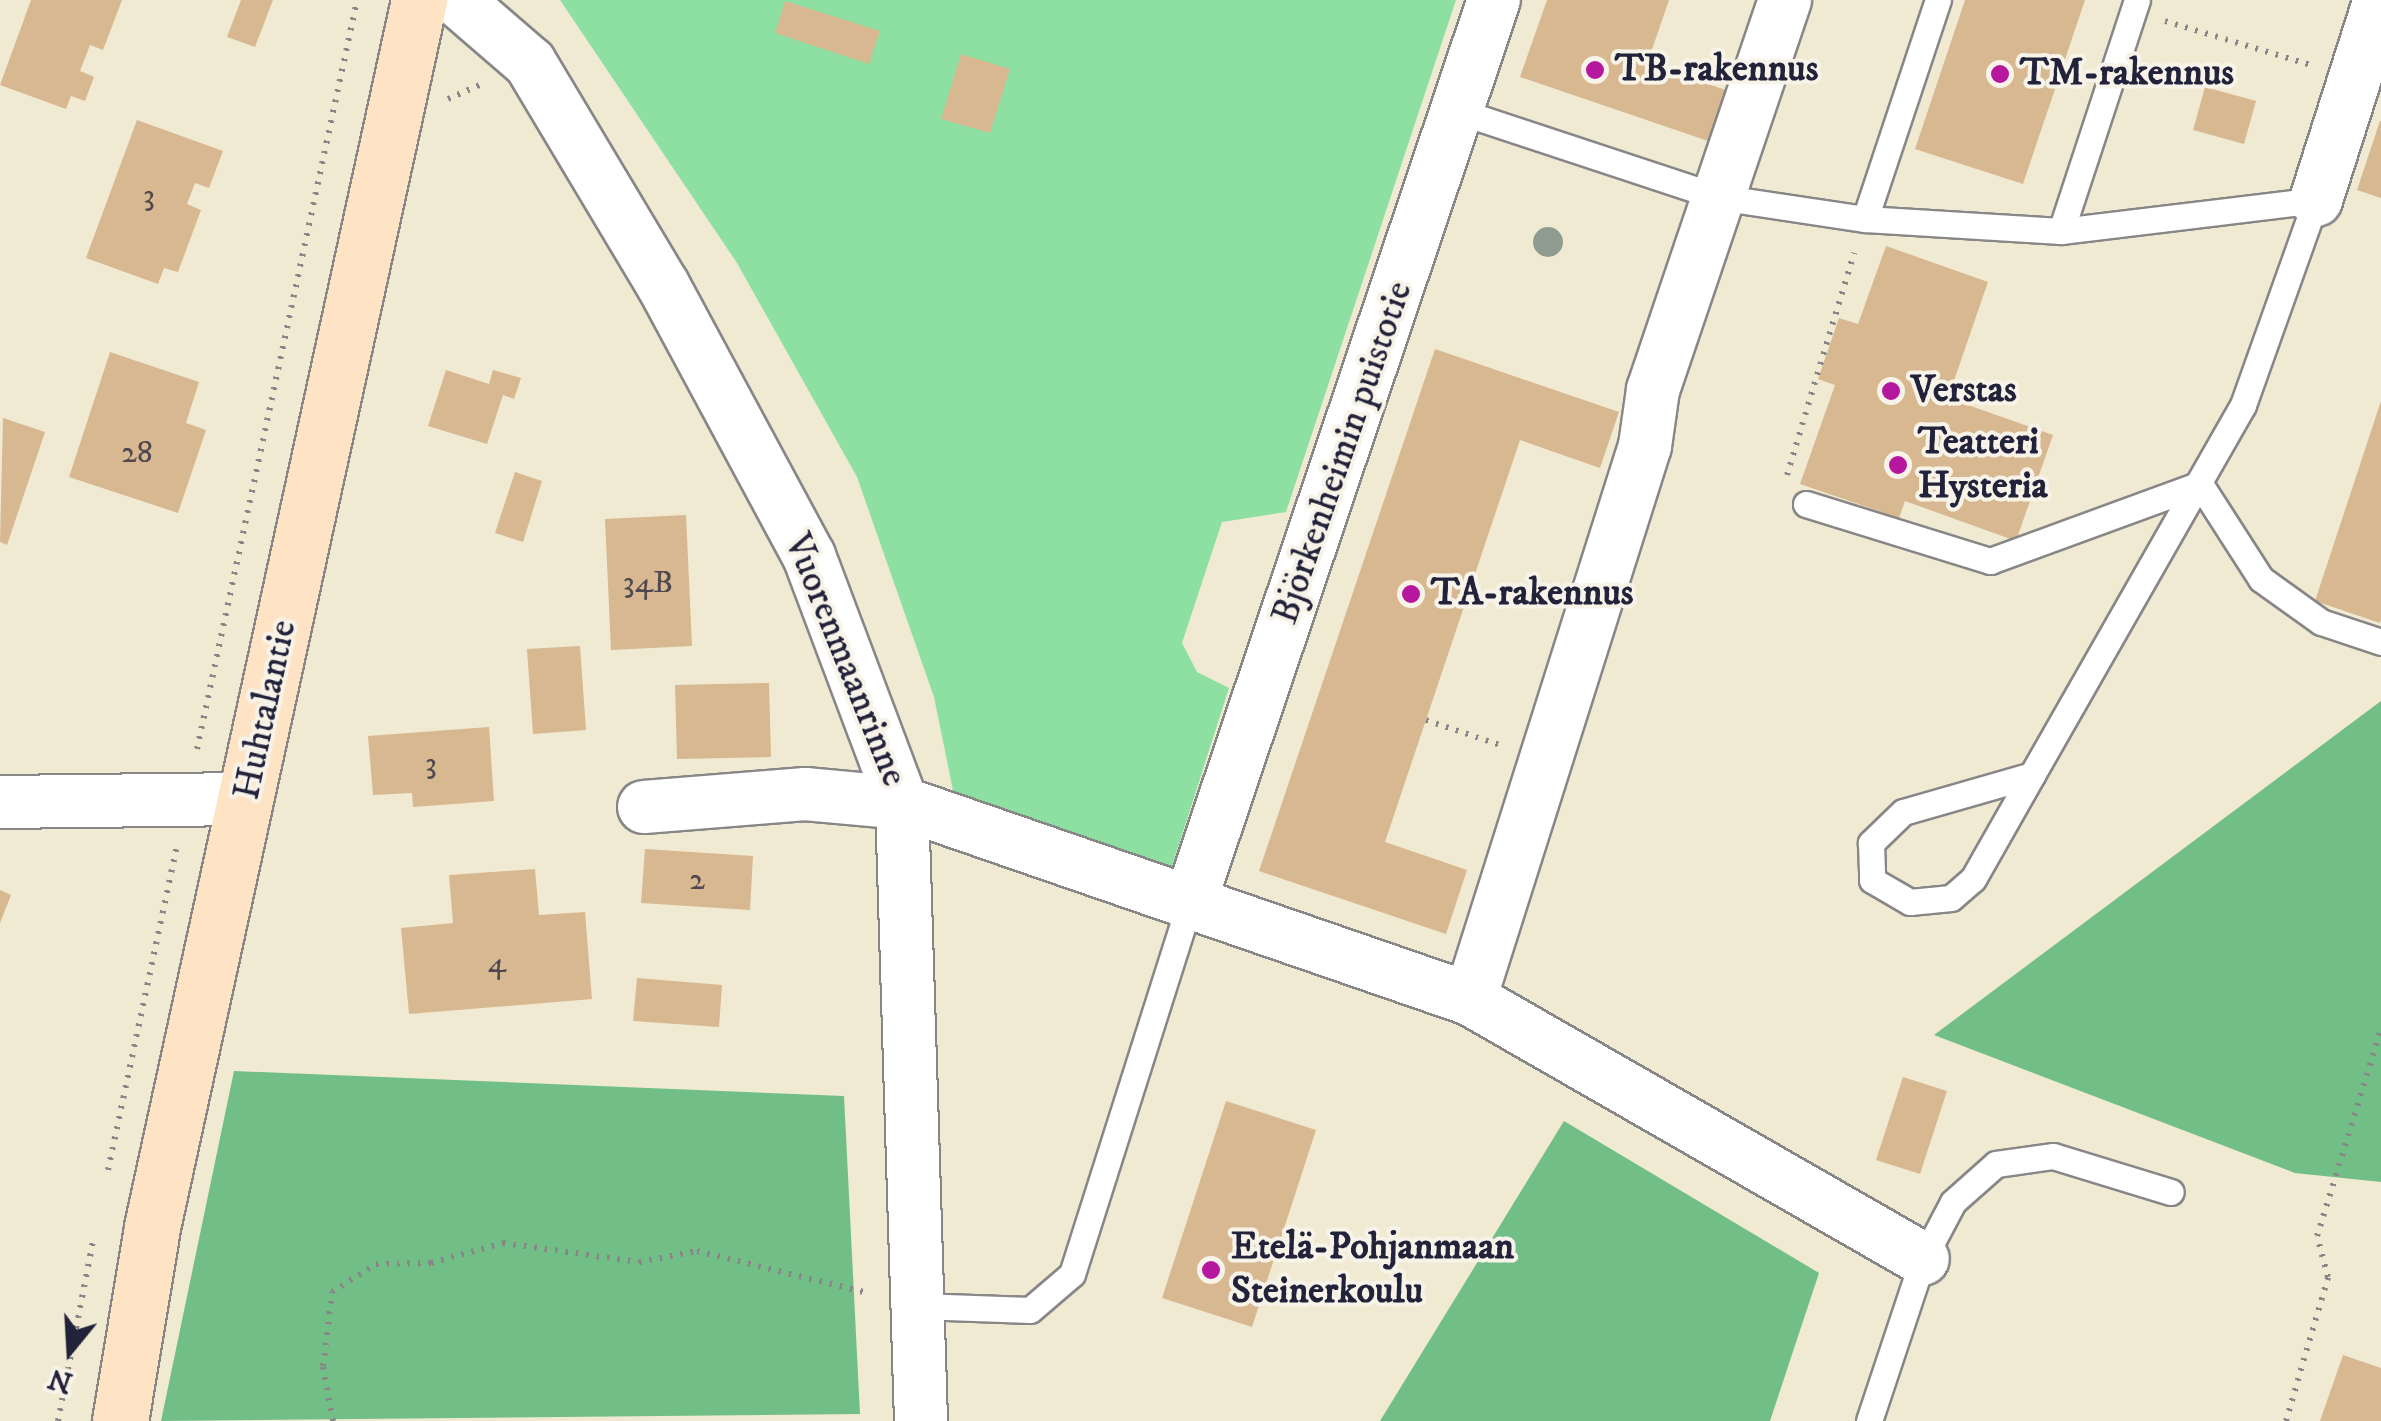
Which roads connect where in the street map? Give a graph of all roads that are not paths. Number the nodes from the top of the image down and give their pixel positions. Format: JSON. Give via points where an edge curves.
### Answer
{"nodes":[{"id":1,"x":419,"y":0,"type":"edge"},
{"id":2,"x":457,"y":0,"type":"edge"},
{"id":3,"x":1494,"y":0,"type":"edge"},
{"id":4,"x":1785,"y":0,"type":"edge"},
{"id":5,"x":1938,"y":0,"type":"edge"},
{"id":6,"x":2380,"y":0,"type":"edge"},
{"id":7,"x":2135,"y":6,"type":"edge"},
{"id":8,"x":1458,"y":111,"type":"junction"},
{"id":9,"x":1718,"y":197,"type":"junction"},
{"id":10,"x":2316,"y":200,"type":"junction"},
{"id":11,"x":1865,"y":218,"type":"junction"},
{"id":12,"x":2061,"y":231,"type":"junction"},
{"id":13,"x":2200,"y":484,"type":"junction"},
{"id":14,"x":1806,"y":504,"type":"road end"},
{"id":15,"x":2381,"y":642,"type":"edge"},
{"id":16,"x":2032,"y":775,"type":"junction"},
{"id":17,"x":247,"y":799,"type":"junction"},
{"id":18,"x":0,"y":802,"type":"edge"},
{"id":19,"x":902,"y":802,"type":"junction"},
{"id":20,"x":644,"y":807,"type":"dead end"},
{"id":21,"x":1189,"y":905,"type":"junction"},
{"id":22,"x":1470,"y":999,"type":"junction"},
{"id":23,"x":2171,"y":1192,"type":"dead end"},
{"id":24,"x":1923,"y":1260,"type":"junction"},
{"id":25,"x":918,"y":1306,"type":"junction"},
{"id":26,"x":120,"y":1421,"type":"edge"},
{"id":27,"x":921,"y":1421,"type":"edge"},
{"id":28,"x":1869,"y":1421,"type":"edge"}],
"edges":[{"from":1,"to":17,"type":"main road","name":"Huhtalantie"},
{"from":2,"to":19,"type":"street","name":"Vuorenmaanrinne","via":[[530,63],[663,285],[809,556]]},
{"from":3,"to":8,"type":"street","name":"Björkenheimin puistotie"},
{"from":4,"to":9,"type":"street"},
{"from":5,"to":11,"type":"lane"},
{"from":6,"to":10,"type":"street"},
{"from":7,"to":12,"type":"lane"},
{"from":8,"to":9,"type":"lane"},
{"from":8,"to":21,"type":"street","name":"Björkenheimin puistotie"},
{"from":9,"to":11,"type":"lane"},
{"from":9,"to":22,"type":"street"},
{"from":10,"to":12,"type":"lane"},
{"from":10,"to":13,"type":"lane","via":[[2243,405]]},
{"from":11,"to":12,"type":"lane"},
{"from":13,"to":14,"type":"lane","via":[[1990,561]]},
{"from":13,"to":15,"type":"lane","via":[[2261,579],[2322,622]]},
{"from":13,"to":16,"type":"lane"},
{"from":16,"to":16,"type":"lane","via":[[1903,812],[1871,843],[1872,880],[1910,902],[1952,898],[1973,880]]},
{"from":17,"to":18,"type":"street"},
{"from":17,"to":26,"type":"main road","name":"Huhtalantie"},
{"from":19,"to":20,"type":"street","via":[[805,794]]},
{"from":19,"to":21,"type":"street"},
{"from":19,"to":25,"type":"street","name":"Vuorenmaanrinne"},
{"from":21,"to":22,"type":"street"},
{"from":21,"to":25,"type":"lane","via":[[1072,1274],[1030,1310]]},
{"from":22,"to":24,"type":"street"},
{"from":23,"to":24,"type":"lane","via":[[2053,1156],[1996,1164],[1953,1202]]},
{"from":24,"to":28,"type":"lane"},
{"from":25,"to":27,"type":"street","name":"Vuorenmaanrinne"}]}
